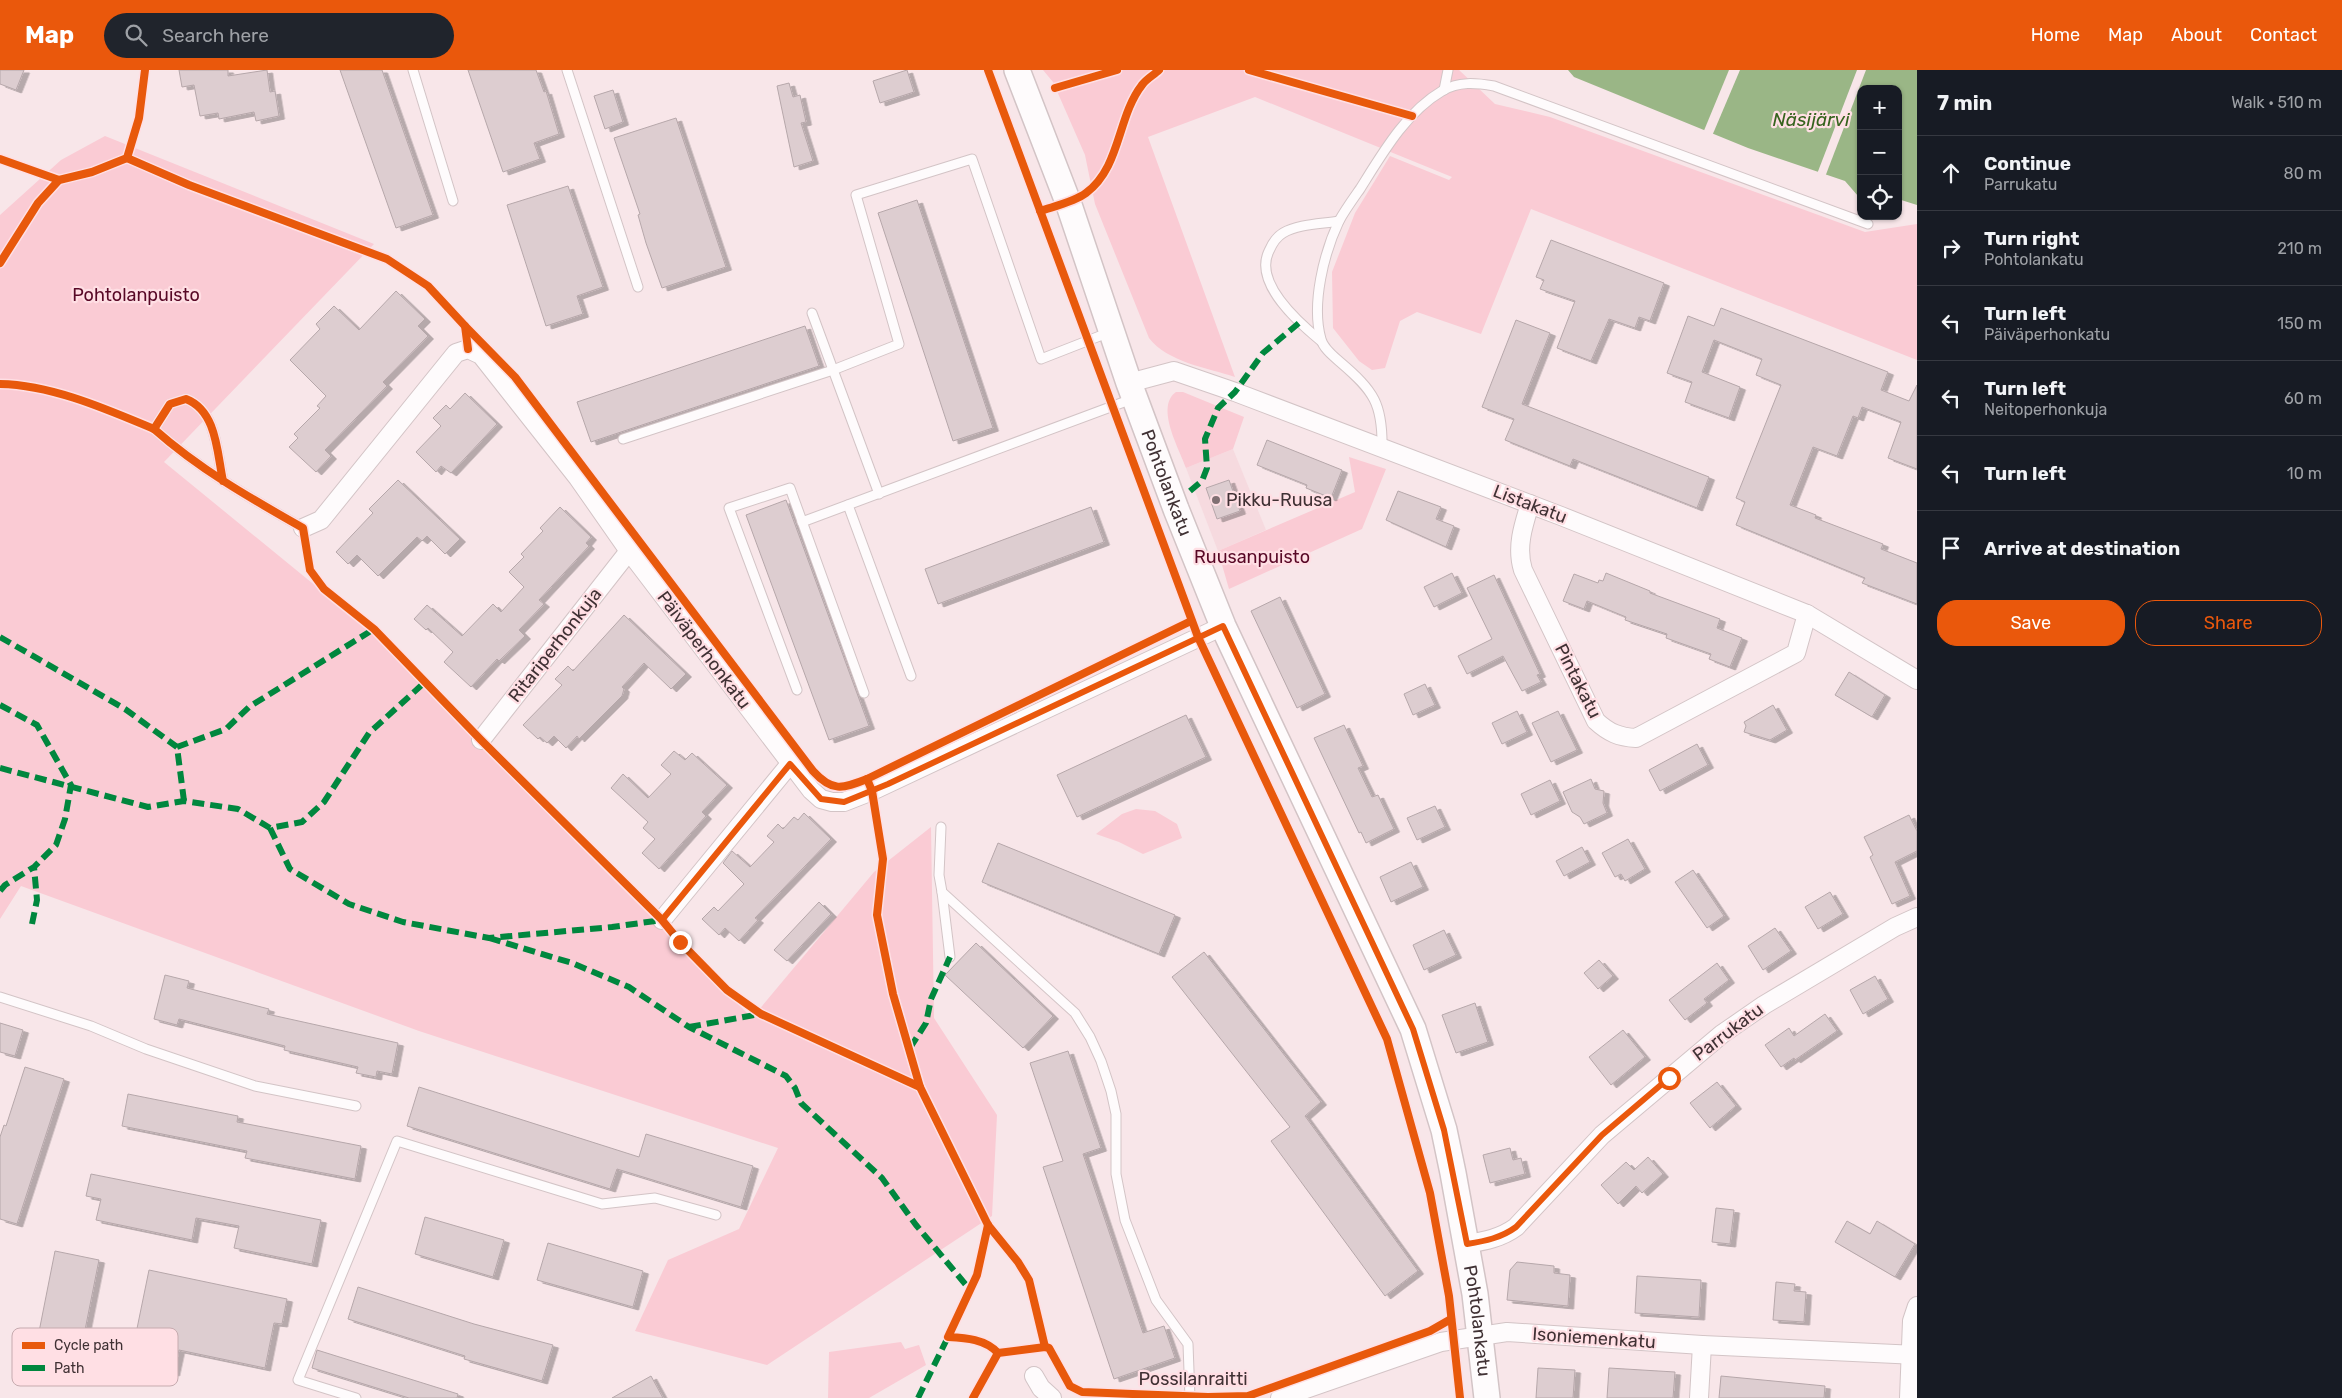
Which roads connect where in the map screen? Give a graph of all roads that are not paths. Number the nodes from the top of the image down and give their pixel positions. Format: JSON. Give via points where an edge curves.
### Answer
{"nodes":[{"id":1,"x":413,"y":70,"type":"edge"},
{"id":2,"x":567,"y":70,"type":"edge"},
{"id":3,"x":1018,"y":70,"type":"edge"},
{"id":4,"x":1448,"y":70,"type":"edge"},
{"id":5,"x":1444,"y":90,"type":"junction"},
{"id":6,"x":453,"y":201,"type":"dead end"},
{"id":7,"x":1339,"y":221,"type":"junction"},
{"id":8,"x":1868,"y":224,"type":"dead end"},
{"id":9,"x":638,"y":287,"type":"dead end"},
{"id":10,"x":812,"y":313,"type":"dead end"},
{"id":11,"x":1112,"y":332,"type":"junction"},
{"id":12,"x":1321,"y":341,"type":"junction"},
{"id":13,"x":833,"y":370,"type":"junction"},
{"id":14,"x":1132,"y":390,"type":"junction"},
{"id":15,"x":623,"y":439,"type":"dead end"},
{"id":16,"x":1382,"y":449,"type":"junction"},
{"id":17,"x":223,"y":481,"type":"junction"},
{"id":18,"x":879,"y":494,"type":"junction"},
{"id":19,"x":1530,"y":504,"type":"junction"},
{"id":20,"x":848,"y":505,"type":"junction"},
{"id":21,"x":802,"y":522,"type":"junction"},
{"id":22,"x":303,"y":528,"type":"joint"},
{"id":23,"x":629,"y":551,"type":"junction"},
{"id":24,"x":1807,"y":614,"type":"junction"},
{"id":25,"x":1223,"y":626,"type":"junction"},
{"id":26,"x":911,"y":676,"type":"dead end"},
{"id":27,"x":1917,"y":680,"type":"edge"},
{"id":28,"x":797,"y":690,"type":"dead end"},
{"id":29,"x":864,"y":693,"type":"dead end"},
{"id":30,"x":481,"y":740,"type":"dead end"},
{"id":31,"x":790,"y":764,"type":"junction"},
{"id":32,"x":941,"y":827,"type":"dead end"},
{"id":33,"x":942,"y":892,"type":"junction"},
{"id":34,"x":1917,"y":917,"type":"edge"},
{"id":35,"x":662,"y":920,"type":"dead end"},
{"id":36,"x":950,"y":957,"type":"dead end"},
{"id":37,"x":0,"y":997,"type":"edge"},
{"id":38,"x":356,"y":1106,"type":"dead end"},
{"id":39,"x":716,"y":1215,"type":"dead end"},
{"id":40,"x":1467,"y":1244,"type":"junction"},
{"id":41,"x":1917,"y":1306,"type":"edge"},
{"id":42,"x":1480,"y":1336,"type":"junction"},
{"id":43,"x":1702,"y":1346,"type":"junction"},
{"id":44,"x":1914,"y":1355,"type":"edge"},
{"id":45,"x":1034,"y":1376,"type":"dead end"},
{"id":46,"x":356,"y":1398,"type":"edge"},
{"id":47,"x":1052,"y":1398,"type":"edge"},
{"id":48,"x":1190,"y":1398,"type":"edge"},
{"id":49,"x":1280,"y":1398,"type":"edge"},
{"id":50,"x":1487,"y":1398,"type":"edge"},
{"id":51,"x":1699,"y":1398,"type":"edge"},
{"id":52,"x":1909,"y":1398,"type":"edge"}],
"edges":[{"from":1,"to":6,"type":"lane"},
{"from":2,"to":9,"type":"lane"},
{"from":3,"to":11,"type":"main road","name":"Pohtolankatu"},
{"from":4,"to":5,"type":"lane"},
{"from":5,"to":7,"type":"lane","via":[[1423,104],[1406,124],[1382,154]]},
{"from":5,"to":8,"type":"lane","via":[[1473,82],[1494,86]]},
{"from":7,"to":12,"type":"lane","via":[[1321,275],[1316,306]]},
{"from":7,"to":12,"type":"lane","via":[[1283,233],[1272,243],[1266,260],[1266,276],[1272,287],[1299,323]]},
{"from":10,"to":13,"type":"lane"},
{"from":11,"to":13,"type":"lane","via":[[1040,359],[972,159],[856,195],[900,344]]},
{"from":11,"to":14,"type":"main road","name":"Pohtolankatu"},
{"from":12,"to":16,"type":"lane","via":[[1373,396],[1381,418]]},
{"from":13,"to":15,"type":"lane"},
{"from":13,"to":18,"type":"lane"},
{"from":14,"to":16,"type":"street","name":"Listakatu","via":[[1159,374],[1174,371]]},
{"from":14,"to":18,"type":"lane"},
{"from":14,"to":25,"type":"main road","name":"Pohtolankatu"},
{"from":16,"to":19,"type":"street","name":"Listakatu"},
{"from":17,"to":17,"type":"lane","via":[[212,426],[204,413],[196,403],[186,399],[170,404],[154,429],[184,455]]},
{"from":17,"to":22,"type":"lane"},
{"from":18,"to":20,"type":"lane"},
{"from":19,"to":24,"type":"street","name":"Listakatu"},
{"from":19,"to":24,"type":"street","name":"Pintakatu","via":[[1519,557],[1523,570],[1596,721],[1618,737],[1636,738],[1796,653]]},
{"from":20,"to":21,"type":"lane"},
{"from":20,"to":26,"type":"lane"},
{"from":21,"to":28,"type":"lane","via":[[790,488],[729,508]]},
{"from":21,"to":29,"type":"lane"},
{"from":22,"to":23,"type":"street","name":"Päiväperhonkatu","via":[[320,520],[456,353],[468,349],[481,355],[578,478]]},
{"from":23,"to":30,"type":"street","name":"Ritariperhonkuja"},
{"from":23,"to":31,"type":"street","name":"Päiväperhonkatu"},
{"from":24,"to":27,"type":"street","name":"Listakatu"},
{"from":25,"to":31,"type":"street","name":"Päiväperhonkatu","via":[[844,802],[821,799]]},
{"from":25,"to":40,"type":"main road","name":"Pohtolankatu","via":[[1413,1029],[1444,1130]]},
{"from":31,"to":35,"type":"street"},
{"from":32,"to":33,"type":"lane","via":[[939,875]]},
{"from":33,"to":36,"type":"lane"},
{"from":33,"to":48,"type":"lane","via":[[1074,1013],[1090,1038],[1101,1061],[1116,1114],[1116,1174],[1125,1220],[1156,1300],[1188,1344]]},
{"from":34,"to":40,"type":"street","name":"Parrukatu","via":[[1764,1005],[1722,1034],[1602,1135],[1516,1227],[1493,1239]]},
{"from":37,"to":38,"type":"lane","via":[[91,1026],[255,1086]]},
{"from":39,"to":46,"type":"lane","via":[[656,1198],[602,1204],[397,1141],[298,1380]]},
{"from":40,"to":42,"type":"main road","name":"Pohtolankatu"},
{"from":41,"to":44,"type":"street","via":[[1912,1320]]},
{"from":42,"to":43,"type":"street","name":"Isoniemenkatu","via":[[1507,1332]]},
{"from":42,"to":49,"type":"street","name":"Isoniemenkatu","via":[[1441,1342]]},
{"from":42,"to":50,"type":"main road","name":"Pohtolankatu"},
{"from":43,"to":44,"type":"street","name":"Isoniemenkatu"},
{"from":43,"to":51,"type":"street"},
{"from":44,"to":52,"type":"street"},
{"from":45,"to":47,"type":"street"}]}
